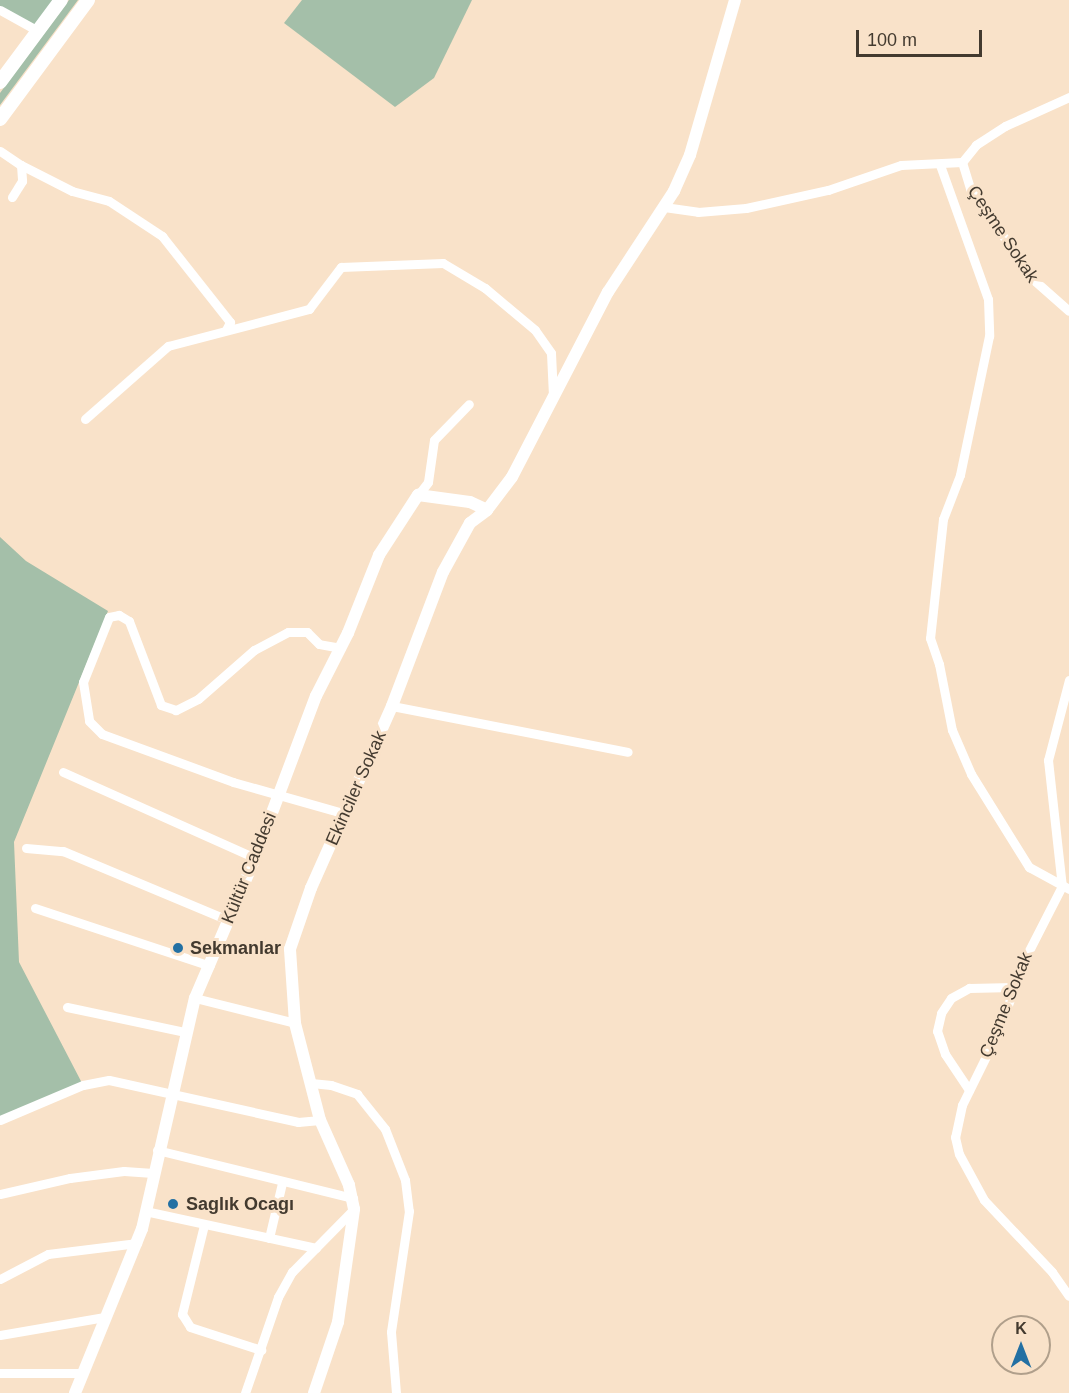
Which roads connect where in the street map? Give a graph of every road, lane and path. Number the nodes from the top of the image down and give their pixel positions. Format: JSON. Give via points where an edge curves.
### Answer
{"nodes":[{"id":1,"x":61,"y":0,"type":"edge"},
{"id":2,"x":88,"y":0,"type":"edge"},
{"id":3,"x":735,"y":0,"type":"edge"},
{"id":4,"x":0,"y":10,"type":"edge"},
{"id":5,"x":38,"y":31,"type":"junction"},
{"id":6,"x":0,"y":82,"type":"edge"},
{"id":7,"x":1069,"y":97,"type":"edge"},
{"id":8,"x":0,"y":119,"type":"edge"},
{"id":9,"x":0,"y":151,"type":"edge"},
{"id":10,"x":962,"y":162,"type":"junction"},
{"id":11,"x":21,"y":165,"type":"junction"},
{"id":12,"x":940,"y":165,"type":"junction"},
{"id":13,"x":12,"y":197,"type":"dead end"},
{"id":14,"x":664,"y":207,"type":"junction"},
{"id":15,"x":1069,"y":311,"type":"edge"},
{"id":16,"x":226,"y":330,"type":"junction"},
{"id":17,"x":554,"y":398,"type":"junction"},
{"id":18,"x":469,"y":404,"type":"dead end"},
{"id":19,"x":85,"y":419,"type":"dead end"},
{"id":20,"x":418,"y":495,"type":"junction"},
{"id":21,"x":487,"y":510,"type":"junction"},
{"id":22,"x":341,"y":648,"type":"junction"},
{"id":23,"x":1069,"y":680,"type":"edge"},
{"id":24,"x":392,"y":706,"type":"junction"},
{"id":25,"x":628,"y":752,"type":"dead end"},
{"id":26,"x":63,"y":772,"type":"dead end"},
{"id":27,"x":279,"y":794,"type":"junction"},
{"id":28,"x":346,"y":814,"type":"junction"},
{"id":29,"x":26,"y":848,"type":"dead end"},
{"id":30,"x":255,"y":858,"type":"junction"},
{"id":31,"x":1065,"y":888,"type":"edge"},
{"id":32,"x":35,"y":908,"type":"dead end"},
{"id":33,"x":228,"y":920,"type":"junction"},
{"id":34,"x":210,"y":966,"type":"junction"},
{"id":35,"x":1014,"y":987,"type":"junction"},
{"id":36,"x":195,"y":998,"type":"junction"},
{"id":37,"x":67,"y":1007,"type":"dead end"},
{"id":38,"x":295,"y":1023,"type":"junction"},
{"id":39,"x":185,"y":1032,"type":"junction"},
{"id":40,"x":311,"y":1083,"type":"junction"},
{"id":41,"x":969,"y":1090,"type":"junction"},
{"id":42,"x":171,"y":1093,"type":"junction"},
{"id":43,"x":0,"y":1120,"type":"edge"},
{"id":44,"x":320,"y":1120,"type":"junction"},
{"id":45,"x":157,"y":1150,"type":"junction"},
{"id":46,"x":153,"y":1173,"type":"junction"},
{"id":47,"x":282,"y":1183,"type":"junction"},
{"id":48,"x":0,"y":1194,"type":"edge"},
{"id":49,"x":353,"y":1204,"type":"junction"},
{"id":50,"x":145,"y":1211,"type":"junction"},
{"id":51,"x":204,"y":1225,"type":"junction"},
{"id":52,"x":269,"y":1238,"type":"junction"},
{"id":53,"x":137,"y":1243,"type":"junction"},
{"id":54,"x":316,"y":1248,"type":"junction"},
{"id":55,"x":0,"y":1279,"type":"edge"},
{"id":56,"x":1069,"y":1296,"type":"edge"},
{"id":57,"x":104,"y":1317,"type":"junction"},
{"id":58,"x":0,"y":1335,"type":"edge"},
{"id":59,"x":261,"y":1350,"type":"junction"},
{"id":60,"x":0,"y":1373,"type":"edge"},
{"id":61,"x":83,"y":1373,"type":"junction"},
{"id":62,"x":75,"y":1393,"type":"edge"},
{"id":63,"x":245,"y":1393,"type":"edge"},
{"id":64,"x":314,"y":1393,"type":"edge"},
{"id":65,"x":396,"y":1393,"type":"edge"}],
"edges":[{"from":1,"to":5,"type":"main road"},
{"from":2,"to":8,"type":"main road"},
{"from":3,"to":14,"type":"street","name":"Ekinciler Sokak","via":[[690,155]]},
{"from":4,"to":5,"type":"street"},
{"from":5,"to":6,"type":"main road"},
{"from":7,"to":10,"type":"street","name":"Çeşme Sokak","via":[[1005,126],[976,145]]},
{"from":9,"to":11,"type":"street"},
{"from":10,"to":12,"type":"street"},
{"from":10,"to":15,"type":"street","name":"Çeşme Sokak","via":[[971,191],[1035,281]]},
{"from":11,"to":13,"type":"street","via":[[22,181]]},
{"from":11,"to":16,"type":"street","via":[[72,191],[109,201],[162,236],[230,322]]},
{"from":12,"to":14,"type":"street","via":[[901,165],[828,190],[757,206],[698,212]]},
{"from":12,"to":31,"type":"street","via":[[988,298],[989,336],[960,475],[943,519],[930,638],[962,758],[1029,867]]},
{"from":14,"to":17,"type":"street","name":"Ekinciler Sokak","via":[[608,292]]},
{"from":16,"to":17,"type":"street","via":[[309,309],[341,267],[443,263],[485,288],[535,330],[551,353]]},
{"from":16,"to":19,"type":"street","via":[[168,346]]},
{"from":17,"to":21,"type":"street","name":"Ekinciler Sokak","via":[[512,477]]},
{"from":18,"to":20,"type":"street","via":[[434,440],[428,482]]},
{"from":20,"to":21,"type":"street","via":[[470,502]]},
{"from":20,"to":22,"type":"street","name":"Kültür Caddesi","via":[[379,555]]},
{"from":21,"to":24,"type":"street","name":"Ekinciler Sokak","via":[[470,523],[443,572]]},
{"from":22,"to":27,"type":"street","name":"Kültür Caddesi","via":[[316,696]]},
{"from":22,"to":27,"type":"street","via":[[319,644],[307,632],[288,632],[254,650],[198,699],[176,710],[161,705],[154,693],[129,621],[119,615],[109,617],[101,632],[83,682],[88,721],[102,734],[233,782]]},
{"from":23,"to":31,"type":"street","via":[[1048,760]]},
{"from":24,"to":25,"type":"street"},
{"from":24,"to":28,"type":"street","name":"Ekinciler Sokak"},
{"from":26,"to":30,"type":"street"},
{"from":27,"to":28,"type":"street"},
{"from":27,"to":30,"type":"street","name":"Kültür Caddesi"},
{"from":28,"to":38,"type":"street","name":"Ekinciler Sokak","via":[[311,888],[290,949]]},
{"from":29,"to":33,"type":"street","via":[[63,851]]},
{"from":30,"to":33,"type":"street","name":"Kültür Caddesi"},
{"from":31,"to":35,"type":"street","name":"Çeşme Sokak","via":[[1031,945]]},
{"from":32,"to":34,"type":"street"},
{"from":33,"to":34,"type":"street","name":"Kültür Caddesi"},
{"from":34,"to":36,"type":"street","name":"Kültür Caddesi"},
{"from":35,"to":41,"type":"street","name":"Çeşme Sokak","via":[[1001,1026]]},
{"from":35,"to":41,"type":"street","via":[[969,988],[951,998],[940,1013],[937,1026],[941,1043]]},
{"from":36,"to":38,"type":"street"},
{"from":36,"to":39,"type":"street","name":"Kültür Caddesi"},
{"from":37,"to":39,"type":"street"},
{"from":38,"to":40,"type":"street","name":"Ekinciler Sokak"},
{"from":39,"to":42,"type":"street","name":"Kültür Caddesi"},
{"from":40,"to":44,"type":"street","name":"Ekinciler Sokak"},
{"from":40,"to":65,"type":"street","via":[[357,1094],[385,1129],[405,1180],[409,1211],[391,1332]]},
{"from":41,"to":56,"type":"street","name":"Çeşme Sokak","via":[[955,1124],[955,1137],[973,1185]]},
{"from":42,"to":43,"type":"street","via":[[109,1080],[83,1085]]},
{"from":42,"to":44,"type":"street","via":[[298,1122]]},
{"from":42,"to":45,"type":"street","name":"Kültür Caddesi"},
{"from":44,"to":49,"type":"street","name":"Ekinciler Sokak"},
{"from":45,"to":46,"type":"street","name":"Kültür Caddesi"},
{"from":45,"to":47,"type":"street"},
{"from":46,"to":48,"type":"street","via":[[92,1175]]},
{"from":46,"to":50,"type":"street","name":"Kültür Caddesi"},
{"from":47,"to":49,"type":"street"},
{"from":47,"to":52,"type":"street"},
{"from":49,"to":54,"type":"street"},
{"from":49,"to":64,"type":"street","via":[[338,1322]]},
{"from":50,"to":51,"type":"street"},
{"from":50,"to":53,"type":"street","name":"Kültür Caddesi"},
{"from":51,"to":52,"type":"street"},
{"from":51,"to":59,"type":"street","via":[[182,1314],[189,1327]]},
{"from":52,"to":54,"type":"street"},
{"from":53,"to":55,"type":"street","via":[[48,1254]]},
{"from":53,"to":57,"type":"street","name":"Kültür Caddesi"},
{"from":54,"to":59,"type":"street","via":[[292,1272],[278,1297]]},
{"from":57,"to":58,"type":"street"},
{"from":57,"to":61,"type":"street","name":"Kültür Caddesi"},
{"from":59,"to":63,"type":"street"},
{"from":60,"to":61,"type":"street"},
{"from":61,"to":62,"type":"street","name":"Kültür Caddesi"}]}
